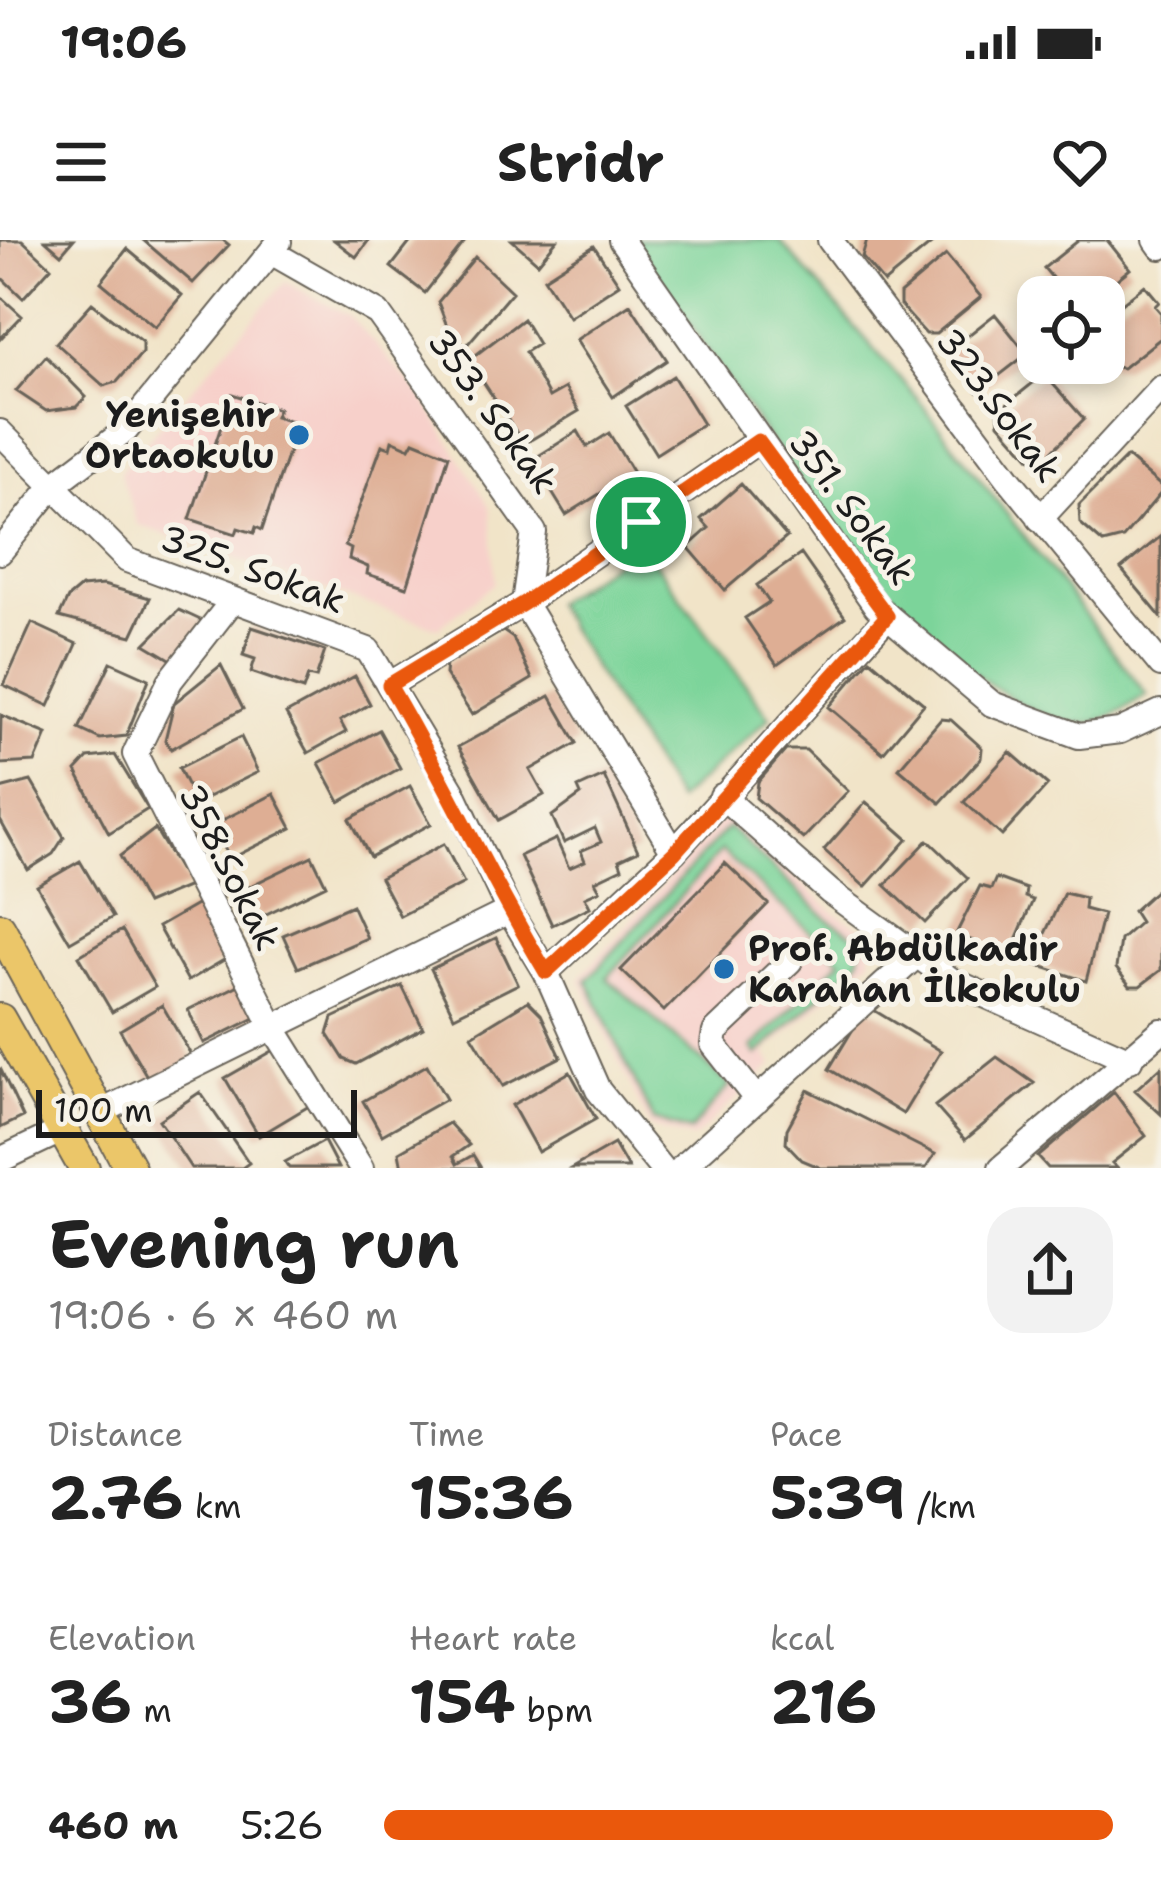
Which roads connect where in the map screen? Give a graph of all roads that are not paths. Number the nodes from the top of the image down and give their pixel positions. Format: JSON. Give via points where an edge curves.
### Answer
{"nodes":[{"id":1,"x":621,"y":240,"type":"edge"},
{"id":2,"x":830,"y":240,"type":"edge"},
{"id":3,"x":276,"y":246,"type":"edge"},
{"id":4,"x":1161,"y":388,"type":"edge"},
{"id":5,"x":0,"y":432,"type":"edge"},
{"id":6,"x":758,"y":441,"type":"junction"},
{"id":7,"x":54,"y":485,"type":"junction"},
{"id":8,"x":1040,"y":519,"type":"junction"},
{"id":9,"x":0,"y":552,"type":"edge"},
{"id":10,"x":232,"y":600,"type":"junction"},
{"id":11,"x":524,"y":603,"type":"junction"},
{"id":12,"x":887,"y":616,"type":"junction"},
{"id":13,"x":1161,"y":664,"type":"edge"},
{"id":14,"x":389,"y":685,"type":"junction"},
{"id":15,"x":1161,"y":712,"type":"edge"},
{"id":16,"x":722,"y":796,"type":"junction"},
{"id":17,"x":674,"y":853,"type":"junction"},
{"id":18,"x":509,"y":911,"type":"junction"},
{"id":19,"x":0,"y":928,"type":"edge"},
{"id":20,"x":917,"y":955,"type":"junction"},
{"id":21,"x":790,"y":961,"type":"dead end"},
{"id":22,"x":546,"y":972,"type":"junction"},
{"id":23,"x":0,"y":1019,"type":"edge"},
{"id":24,"x":273,"y":1027,"type":"junction"},
{"id":25,"x":1161,"y":1031,"type":"edge"},
{"id":26,"x":1130,"y":1060,"type":"junction"},
{"id":27,"x":757,"y":1100,"type":"junction"},
{"id":28,"x":99,"y":1113,"type":"junction"},
{"id":29,"x":63,"y":1130,"type":"junction"},
{"id":30,"x":0,"y":1160,"type":"edge"},
{"id":31,"x":1012,"y":1164,"type":"edge"},
{"id":32,"x":84,"y":1168,"type":"edge"},
{"id":33,"x":130,"y":1168,"type":"edge"},
{"id":34,"x":362,"y":1168,"type":"edge"},
{"id":35,"x":661,"y":1168,"type":"edge"},
{"id":36,"x":681,"y":1168,"type":"edge"}],
"edges":[{"from":1,"to":6,"type":"street","name":"351. Sokak"},
{"from":2,"to":8,"type":"street","name":"323.Sokak"},
{"from":3,"to":7,"type":"street","via":[[126,430]]},
{"from":3,"to":11,"type":"street","name":"353. Sokak","via":[[378,313],[475,445],[534,532]]},
{"from":4,"to":8,"type":"street"},
{"from":5,"to":7,"type":"street","name":"325. Sokak"},
{"from":6,"to":11,"type":"street"},
{"from":6,"to":12,"type":"street","name":"351. Sokak"},
{"from":7,"to":9,"type":"street"},
{"from":7,"to":10,"type":"street","name":"325. Sokak","via":[[127,560]]},
{"from":8,"to":13,"type":"street","name":"323.Sokak"},
{"from":10,"to":14,"type":"street","name":"325. Sokak","via":[[368,650]]},
{"from":10,"to":24,"type":"street","name":"358.Sokak","via":[[170,681],[135,754]]},
{"from":11,"to":14,"type":"street"},
{"from":11,"to":17,"type":"street"},
{"from":12,"to":15,"type":"street","name":"351. Sokak","via":[[992,704],[1079,736],[1120,731]]},
{"from":12,"to":16,"type":"street"},
{"from":14,"to":18,"type":"street","name":"325. Sokak","via":[[452,790]]},
{"from":16,"to":17,"type":"street"},
{"from":16,"to":20,"type":"street","via":[[830,892]]},
{"from":17,"to":22,"type":"street"},
{"from":18,"to":22,"type":"street","name":"325. Sokak"},
{"from":18,"to":24,"type":"street"},
{"from":19,"to":28,"type":"main road"},
{"from":20,"to":26,"type":"street","via":[[951,980]]},
{"from":20,"to":27,"type":"street"},
{"from":21,"to":27,"type":"street","via":[[715,1032],[719,1055]]},
{"from":22,"to":35,"type":"street","name":"325. Sokak","via":[[598,1090]]},
{"from":23,"to":29,"type":"main road"},
{"from":24,"to":28,"type":"street"},
{"from":24,"to":34,"type":"street","name":"358.Sokak"},
{"from":25,"to":26,"type":"street"},
{"from":26,"to":31,"type":"street"},
{"from":27,"to":36,"type":"street"},
{"from":28,"to":33,"type":"main road"},
{"from":29,"to":30,"type":"street"},
{"from":29,"to":32,"type":"main road"}]}
